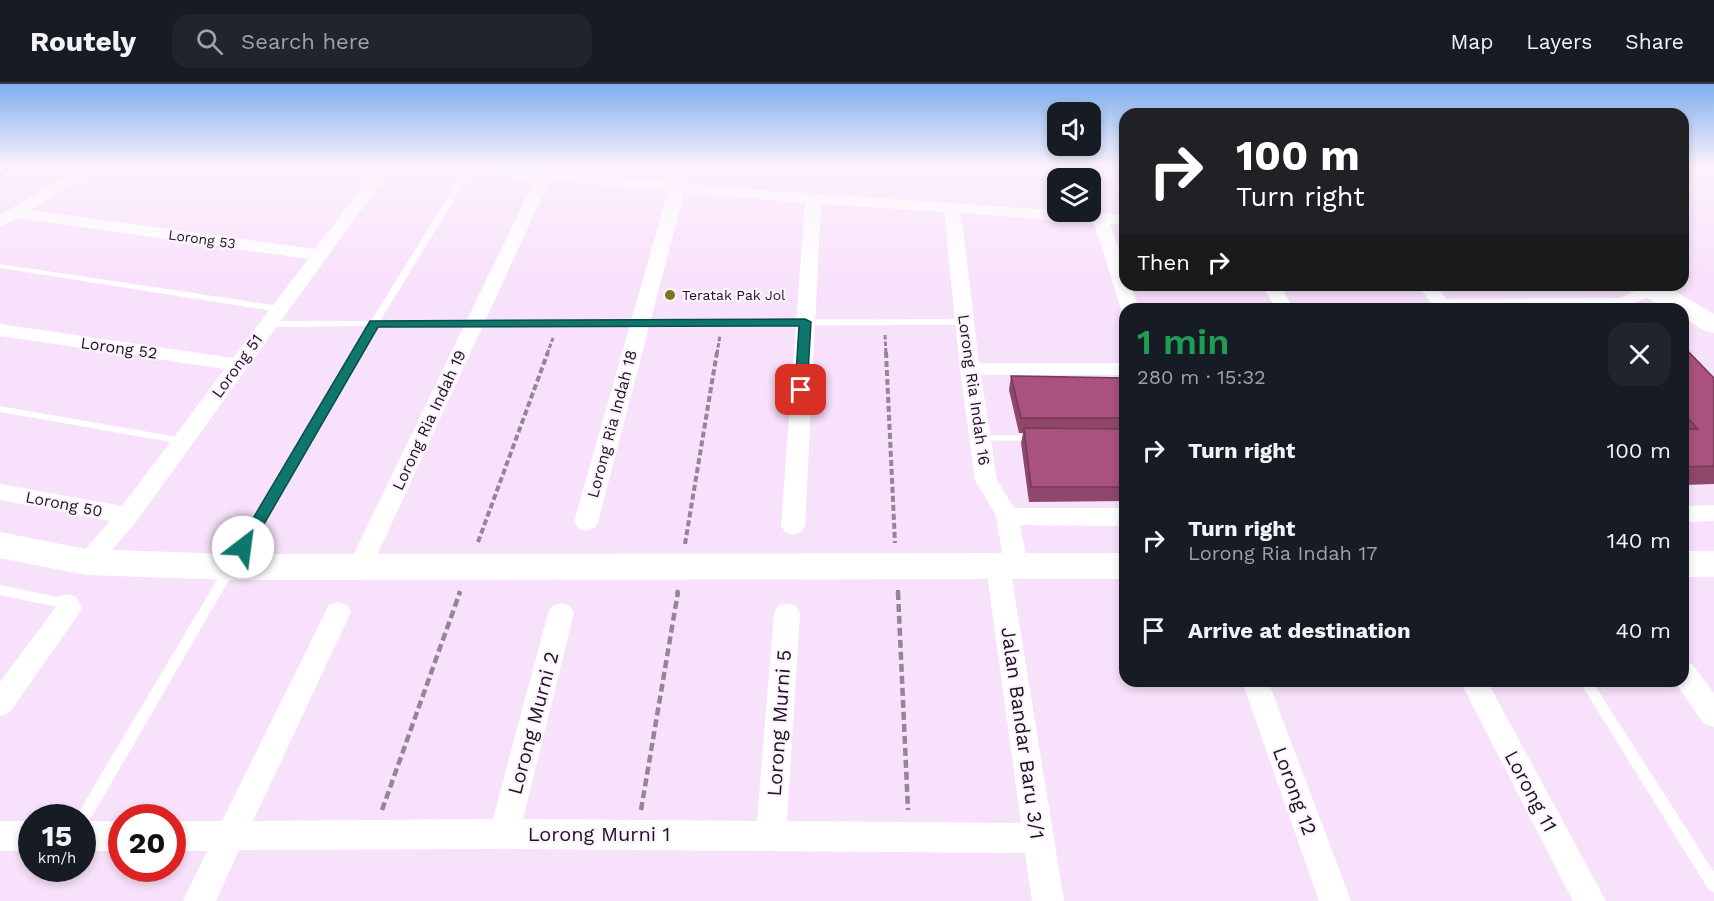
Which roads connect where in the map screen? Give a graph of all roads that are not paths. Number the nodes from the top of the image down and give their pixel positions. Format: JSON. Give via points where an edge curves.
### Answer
{"nodes":[{"id":1,"x":28,"y":205,"type":"edge"},
{"id":2,"x":355,"y":205,"type":"edge"},
{"id":3,"x":441,"y":205,"type":"edge"},
{"id":4,"x":530,"y":205,"type":"edge"},
{"id":5,"x":672,"y":205,"type":"edge"},
{"id":6,"x":813,"y":205,"type":"edge"},
{"id":7,"x":898,"y":205,"type":"edge"},
{"id":8,"x":952,"y":209,"type":"junction"},
{"id":9,"x":15,"y":213,"type":"junction"},
{"id":10,"x":1047,"y":216,"type":"edge"},
{"id":11,"x":1101,"y":220,"type":"joint"},
{"id":12,"x":1119,"y":220,"type":"edge"},
{"id":13,"x":0,"y":222,"type":"edge"},
{"id":14,"x":318,"y":255,"type":"junction"},
{"id":15,"x":0,"y":266,"type":"edge"},
{"id":16,"x":1119,"y":275,"type":"edge"},
{"id":17,"x":1651,"y":291,"type":"edge"},
{"id":18,"x":1666,"y":291,"type":"edge"},
{"id":19,"x":1673,"y":291,"type":"edge"},
{"id":20,"x":1631,"y":303,"type":"edge"},
{"id":21,"x":1683,"y":303,"type":"edge"},
{"id":22,"x":1714,"y":305,"type":"edge"},
{"id":23,"x":1689,"y":307,"type":"edge"},
{"id":24,"x":274,"y":316,"type":"junction"},
{"id":25,"x":805,"y":322,"type":"junction"},
{"id":26,"x":965,"y":322,"type":"junction"},
{"id":27,"x":374,"y":323,"type":"junction"},
{"id":28,"x":474,"y":323,"type":"junction"},
{"id":29,"x":640,"y":323,"type":"junction"},
{"id":30,"x":1714,"y":325,"type":"edge"},
{"id":31,"x":0,"y":330,"type":"edge"},
{"id":32,"x":238,"y":365,"type":"junction"},
{"id":33,"x":970,"y":369,"type":"junction"},
{"id":34,"x":1119,"y":369,"type":"edge"},
{"id":35,"x":0,"y":409,"type":"edge"},
{"id":36,"x":980,"y":438,"type":"junction"},
{"id":37,"x":1047,"y":438,"type":"edge"},
{"id":38,"x":183,"y":441,"type":"junction"},
{"id":39,"x":0,"y":492,"type":"edge"},
{"id":40,"x":1714,"y":513,"type":"edge"},
{"id":41,"x":1689,"y":514,"type":"edge"},
{"id":42,"x":128,"y":516,"type":"junction"},
{"id":43,"x":1008,"y":516,"type":"junction"},
{"id":44,"x":1119,"y":517,"type":"edge"},
{"id":45,"x":586,"y":522,"type":"dead end"},
{"id":46,"x":793,"y":526,"type":"dead end"},
{"id":47,"x":0,"y":545,"type":"edge"},
{"id":48,"x":86,"y":562,"type":"junction"},
{"id":49,"x":1689,"y":564,"type":"edge"},
{"id":50,"x":1714,"y":564,"type":"edge"},
{"id":51,"x":360,"y":566,"type":"junction"},
{"id":52,"x":1007,"y":566,"type":"junction"},
{"id":53,"x":1119,"y":566,"type":"edge"},
{"id":54,"x":232,"y":567,"type":"junction"},
{"id":55,"x":0,"y":590,"type":"edge"},
{"id":56,"x":67,"y":604,"type":"joint"},
{"id":57,"x":338,"y":612,"type":"dead end"},
{"id":58,"x":561,"y":613,"type":"dead end"},
{"id":59,"x":787,"y":613,"type":"dead end"},
{"id":60,"x":1689,"y":680,"type":"edge"},
{"id":61,"x":1257,"y":687,"type":"edge"},
{"id":62,"x":1476,"y":687,"type":"edge"},
{"id":63,"x":1589,"y":687,"type":"edge"},
{"id":64,"x":0,"y":704,"type":"edge"},
{"id":65,"x":1714,"y":715,"type":"edge"},
{"id":66,"x":91,"y":804,"type":"edge"},
{"id":67,"x":504,"y":834,"type":"junction"},
{"id":68,"x":771,"y":834,"type":"junction"},
{"id":69,"x":0,"y":836,"type":"edge"},
{"id":70,"x":18,"y":836,"type":"edge"},
{"id":71,"x":186,"y":836,"type":"edge"},
{"id":72,"x":231,"y":837,"type":"junction"},
{"id":73,"x":1038,"y":838,"type":"junction"},
{"id":74,"x":1714,"y":885,"type":"edge"},
{"id":75,"x":199,"y":901,"type":"edge"},
{"id":76,"x":1048,"y":901,"type":"edge"},
{"id":77,"x":1335,"y":901,"type":"edge"},
{"id":78,"x":1590,"y":901,"type":"edge"}],
"edges":[{"from":1,"to":9,"type":"street"},
{"from":2,"to":14,"type":"street","name":"Lorong 51"},
{"from":3,"to":27,"type":"lane"},
{"from":4,"to":28,"type":"street","name":"Lorong Ria Indah 19"},
{"from":5,"to":29,"type":"street","name":"Lorong Ria Indah 18"},
{"from":6,"to":25,"type":"street"},
{"from":7,"to":8,"type":"street"},
{"from":8,"to":10,"type":"street"},
{"from":8,"to":26,"type":"street","name":"Lorong Ria Indah 16"},
{"from":9,"to":13,"type":"street"},
{"from":9,"to":14,"type":"street","name":"Lorong 53"},
{"from":11,"to":12,"type":"street"},
{"from":11,"to":16,"type":"street"},
{"from":14,"to":24,"type":"street","name":"Lorong 51"},
{"from":15,"to":24,"type":"lane"},
{"from":17,"to":20,"type":"street"},
{"from":18,"to":21,"type":"street"},
{"from":19,"to":22,"type":"street"},
{"from":23,"to":30,"type":"street"},
{"from":24,"to":27,"type":"lane"},
{"from":24,"to":32,"type":"street","name":"Lorong 51"},
{"from":25,"to":26,"type":"lane"},
{"from":25,"to":29,"type":"lane"},
{"from":25,"to":46,"type":"street"},
{"from":26,"to":33,"type":"street","name":"Lorong Ria Indah 16"},
{"from":27,"to":28,"type":"lane"},
{"from":27,"to":54,"type":"lane"},
{"from":28,"to":29,"type":"lane"},
{"from":28,"to":51,"type":"street","name":"Lorong Ria Indah 19"},
{"from":29,"to":45,"type":"street","name":"Lorong Ria Indah 18"},
{"from":31,"to":32,"type":"street","name":"Lorong 52"},
{"from":32,"to":38,"type":"street","name":"Lorong 51"},
{"from":33,"to":34,"type":"street"},
{"from":33,"to":36,"type":"street","name":"Lorong Ria Indah 16"},
{"from":35,"to":38,"type":"lane"},
{"from":36,"to":37,"type":"lane"},
{"from":36,"to":43,"type":"street","name":"Lorong Ria Indah 16","via":[[986,480]]},
{"from":38,"to":42,"type":"street","name":"Lorong 51"},
{"from":39,"to":42,"type":"street","name":"Lorong 50"},
{"from":40,"to":41,"type":"street"},
{"from":42,"to":48,"type":"street","name":"Lorong 51"},
{"from":43,"to":44,"type":"street"},
{"from":43,"to":52,"type":"street","name":"Lorong Ria Indah 16"},
{"from":47,"to":48,"type":"street"},
{"from":48,"to":54,"type":"street"},
{"from":49,"to":50,"type":"street"},
{"from":51,"to":52,"type":"street"},
{"from":51,"to":54,"type":"street"},
{"from":52,"to":53,"type":"street"},
{"from":52,"to":73,"type":"street","name":"Jalan Bandar Baru 3/1"},
{"from":54,"to":66,"type":"lane"},
{"from":55,"to":56,"type":"lane"},
{"from":56,"to":64,"type":"street","via":[[69,608]]},
{"from":57,"to":72,"type":"street"},
{"from":58,"to":67,"type":"street","name":"Lorong Murni 2"},
{"from":59,"to":68,"type":"street","name":"Lorong Murni 5"},
{"from":60,"to":65,"type":"street"},
{"from":61,"to":77,"type":"street","name":"Lorong 12"},
{"from":62,"to":78,"type":"street","name":"Lorong 11"},
{"from":63,"to":74,"type":"lane"},
{"from":67,"to":68,"type":"street","name":"Lorong Murni 1"},
{"from":67,"to":72,"type":"street","name":"Lorong Murni 1"},
{"from":68,"to":73,"type":"street","name":"Lorong Murni 1"},
{"from":69,"to":70,"type":"street"},
{"from":71,"to":72,"type":"street","name":"Lorong Murni 1"},
{"from":72,"to":75,"type":"street"},
{"from":73,"to":76,"type":"street","name":"Jalan Bandar Baru 3/1"}]}
